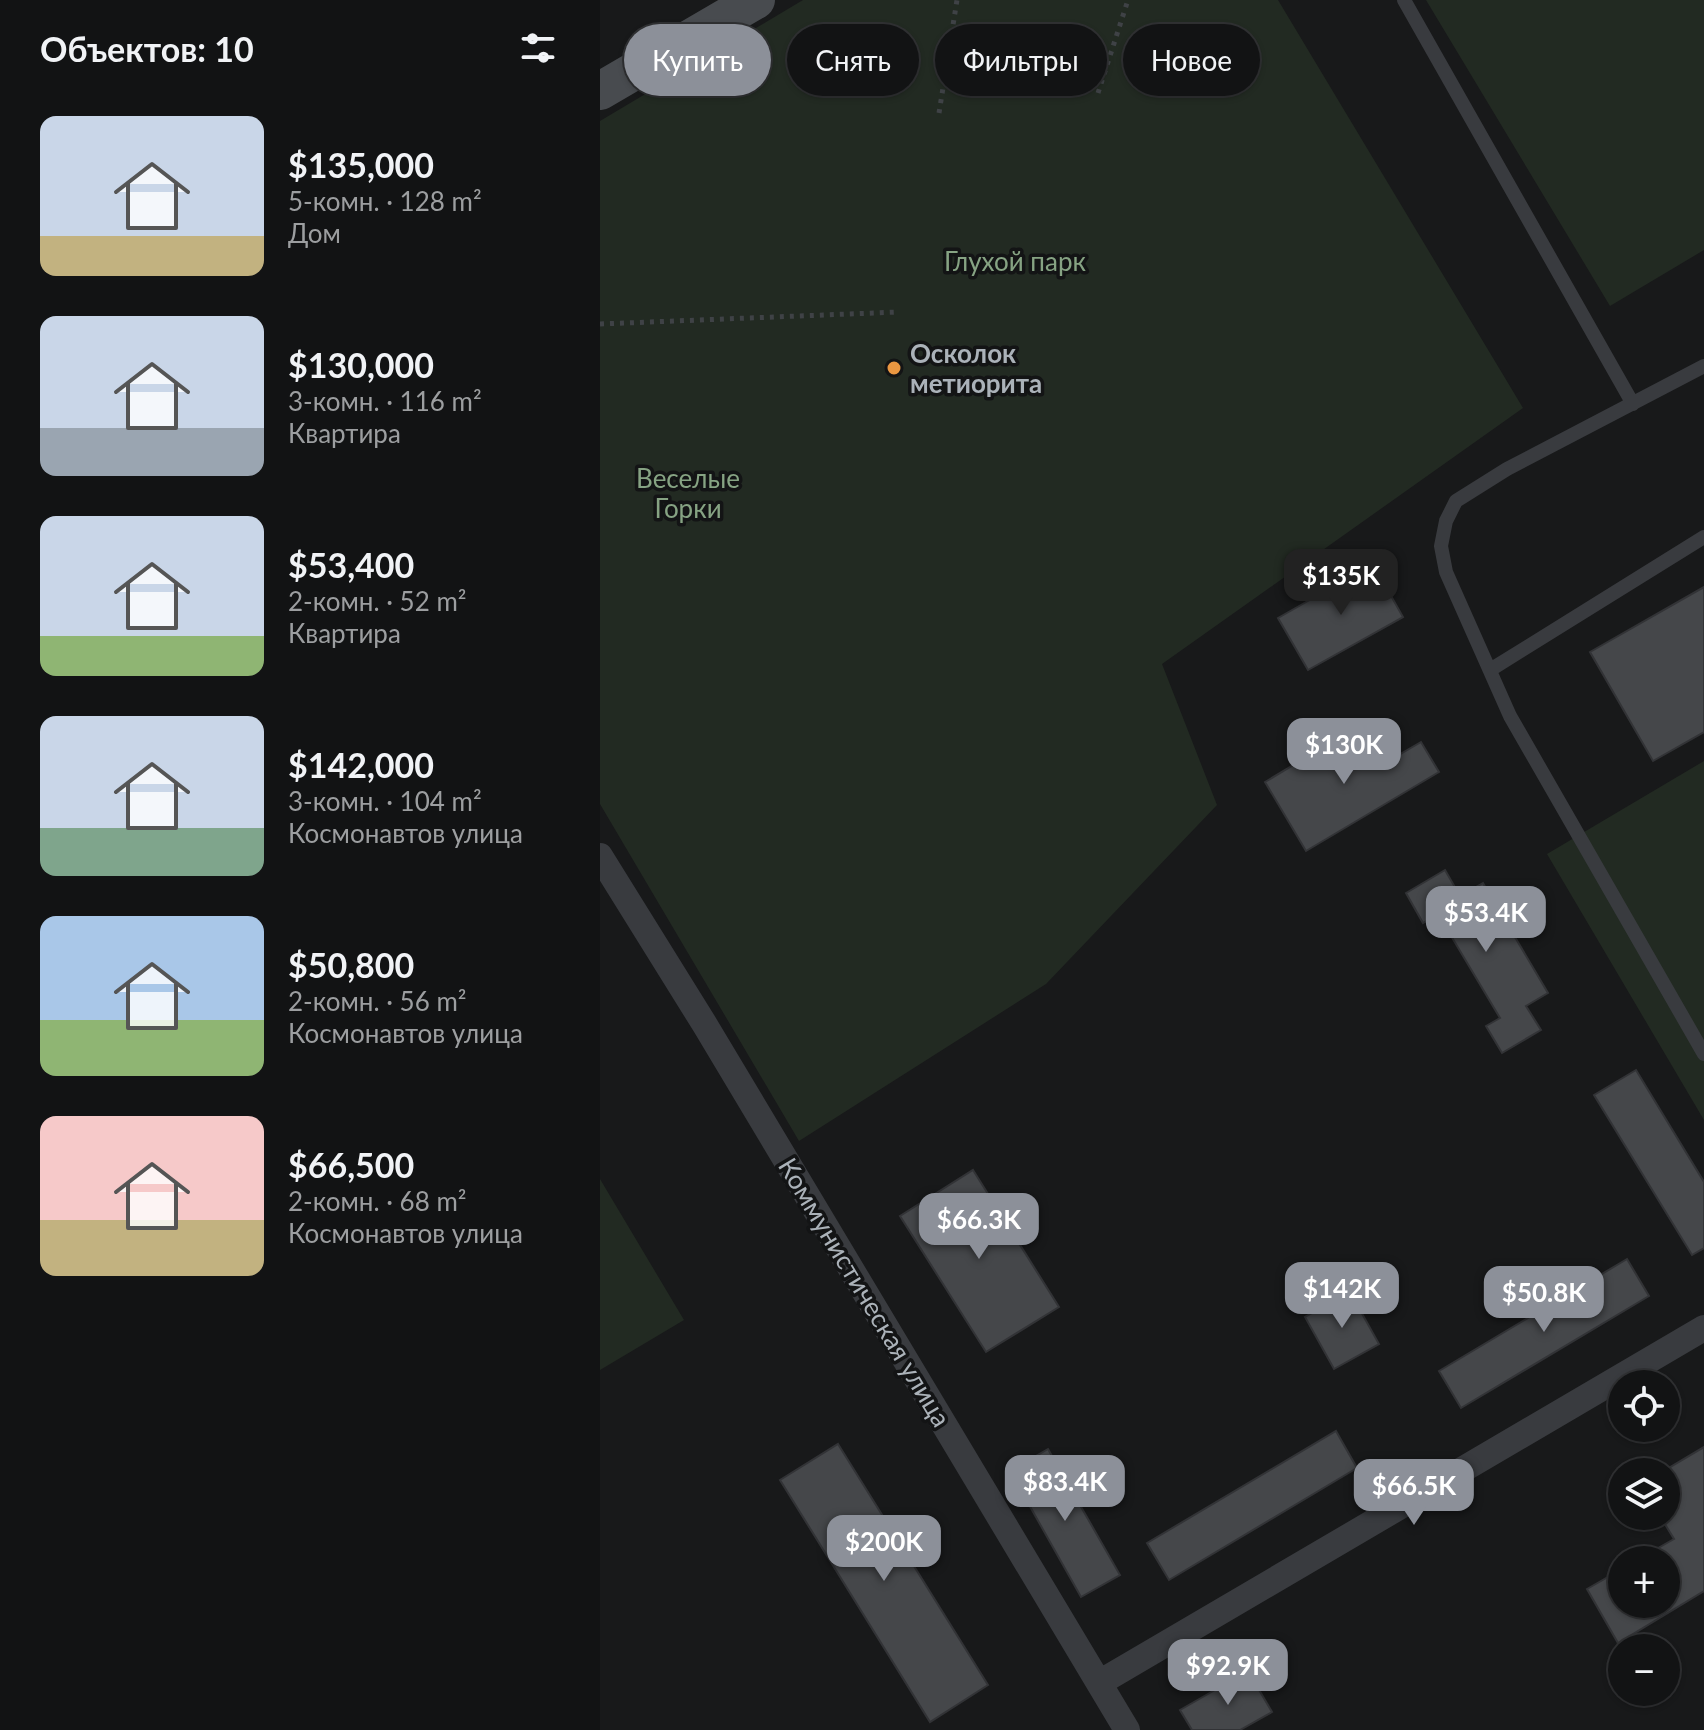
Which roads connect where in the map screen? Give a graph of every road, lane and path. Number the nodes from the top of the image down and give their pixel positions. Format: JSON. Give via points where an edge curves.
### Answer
{"nodes":[{"id":1,"x":756,"y":0,"type":"edge"},
{"id":2,"x":957,"y":0,"type":"edge"},
{"id":3,"x":1128,"y":0,"type":"edge"},
{"id":4,"x":1404,"y":0,"type":"edge"},
{"id":5,"x":1107,"y":65,"type":"edge"},
{"id":6,"x":600,"y":91,"type":"edge"},
{"id":7,"x":939,"y":113,"type":"dead end"},
{"id":8,"x":898,"y":312,"type":"dead end"},
{"id":9,"x":600,"y":324,"type":"edge"},
{"id":10,"x":1704,"y":366,"type":"edge"},
{"id":11,"x":1633,"y":404,"type":"junction"},
{"id":12,"x":1704,"y":537,"type":"edge"},
{"id":13,"x":1490,"y":670,"type":"junction"},
{"id":14,"x":600,"y":856,"type":"edge"},
{"id":15,"x":1704,"y":1054,"type":"edge"},
{"id":16,"x":1704,"y":1328,"type":"edge"},
{"id":17,"x":1099,"y":1683,"type":"junction"},
{"id":18,"x":1127,"y":1730,"type":"edge"}],
"edges":[{"from":1,"to":6,"type":"street"},
{"from":2,"to":7,"type":"path"},
{"from":3,"to":5,"type":"path"},
{"from":4,"to":11,"type":"lane"},
{"from":8,"to":9,"type":"path"},
{"from":10,"to":11,"type":"lane"},
{"from":11,"to":13,"type":"lane","via":[[1456,501],[1441,546],[1446,572]]},
{"from":12,"to":13,"type":"lane"},
{"from":13,"to":15,"type":"lane","via":[[1510,716]]},
{"from":14,"to":17,"type":"street","name":"Коммунистическая улица"},
{"from":16,"to":17,"type":"street"},
{"from":17,"to":18,"type":"street","name":"Коммунистическая улица"}]}
